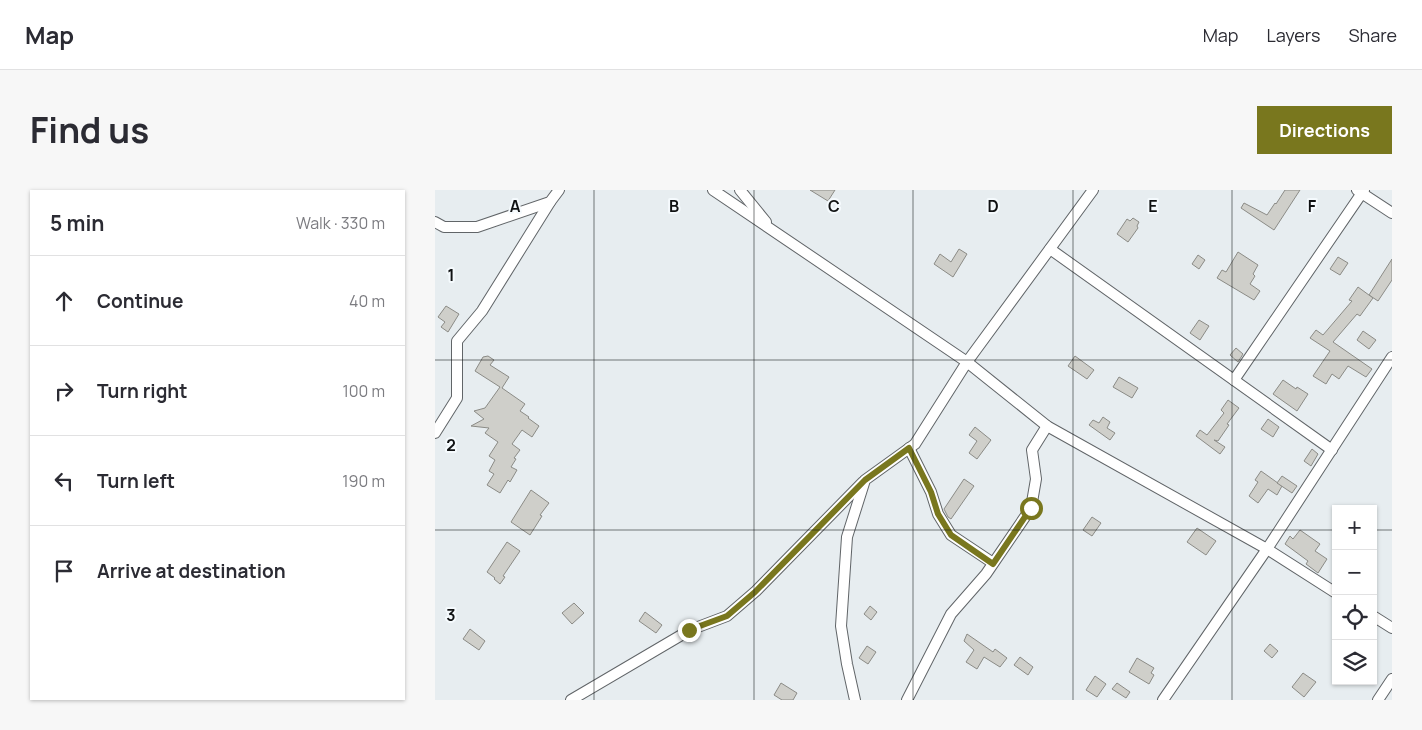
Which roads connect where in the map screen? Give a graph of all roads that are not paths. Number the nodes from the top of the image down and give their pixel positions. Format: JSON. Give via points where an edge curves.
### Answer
{"nodes":[{"id":1,"x":559,"y":190,"type":"edge"},
{"id":2,"x":713,"y":190,"type":"edge"},
{"id":3,"x":740,"y":190,"type":"edge"},
{"id":4,"x":1093,"y":190,"type":"edge"},
{"id":5,"x":1361,"y":191,"type":"edge"},
{"id":6,"x":550,"y":202,"type":"junction"},
{"id":7,"x":1392,"y":213,"type":"edge"},
{"id":8,"x":435,"y":222,"type":"edge"},
{"id":9,"x":773,"y":231,"type":"junction"},
{"id":10,"x":1049,"y":249,"type":"junction"},
{"id":11,"x":1392,"y":357,"type":"edge"},
{"id":12,"x":967,"y":362,"type":"junction"},
{"id":13,"x":1234,"y":380,"type":"junction"},
{"id":14,"x":1047,"y":426,"type":"junction"},
{"id":15,"x":435,"y":433,"type":"edge"},
{"id":16,"x":909,"y":448,"type":"junction"},
{"id":17,"x":1332,"y":450,"type":"junction"},
{"id":18,"x":865,"y":480,"type":"junction"},
{"id":19,"x":1267,"y":549,"type":"junction"},
{"id":20,"x":993,"y":564,"type":"junction"},
{"id":21,"x":1332,"y":590,"type":"edge"},
{"id":22,"x":1377,"y":619,"type":"edge"},
{"id":23,"x":1392,"y":628,"type":"edge"},
{"id":24,"x":1392,"y":679,"type":"edge"},
{"id":25,"x":571,"y":700,"type":"edge"},
{"id":26,"x":855,"y":700,"type":"edge"},
{"id":27,"x":907,"y":700,"type":"edge"},
{"id":28,"x":1163,"y":700,"type":"edge"},
{"id":29,"x":1378,"y":700,"type":"edge"}],
"edges":[{"from":1,"to":6,"type":"street"},
{"from":2,"to":9,"type":"street"},
{"from":3,"to":9,"type":"street"},
{"from":4,"to":10,"type":"street"},
{"from":5,"to":7,"type":"street"},
{"from":5,"to":13,"type":"street"},
{"from":6,"to":8,"type":"street","via":[[477,227],[444,227]]},
{"from":6,"to":15,"type":"street","via":[[482,311],[457,341],[457,398]]},
{"from":9,"to":12,"type":"street"},
{"from":10,"to":12,"type":"street"},
{"from":10,"to":13,"type":"street"},
{"from":11,"to":17,"type":"street"},
{"from":12,"to":14,"type":"street"},
{"from":12,"to":16,"type":"street","via":[[915,444]]},
{"from":13,"to":17,"type":"street"},
{"from":14,"to":19,"type":"street"},
{"from":14,"to":20,"type":"street","via":[[1032,450],[1035,479],[1031,508]]},
{"from":16,"to":18,"type":"street"},
{"from":16,"to":20,"type":"street","via":[[938,514],[951,535]]},
{"from":17,"to":19,"type":"street"},
{"from":18,"to":25,"type":"street","via":[[755,592],[727,616],[689,630]]},
{"from":18,"to":26,"type":"street","via":[[847,537],[841,626]]},
{"from":19,"to":21,"type":"street"},
{"from":19,"to":28,"type":"street"},
{"from":20,"to":27,"type":"street","via":[[951,614]]},
{"from":22,"to":23,"type":"street"},
{"from":24,"to":29,"type":"street"}]}
